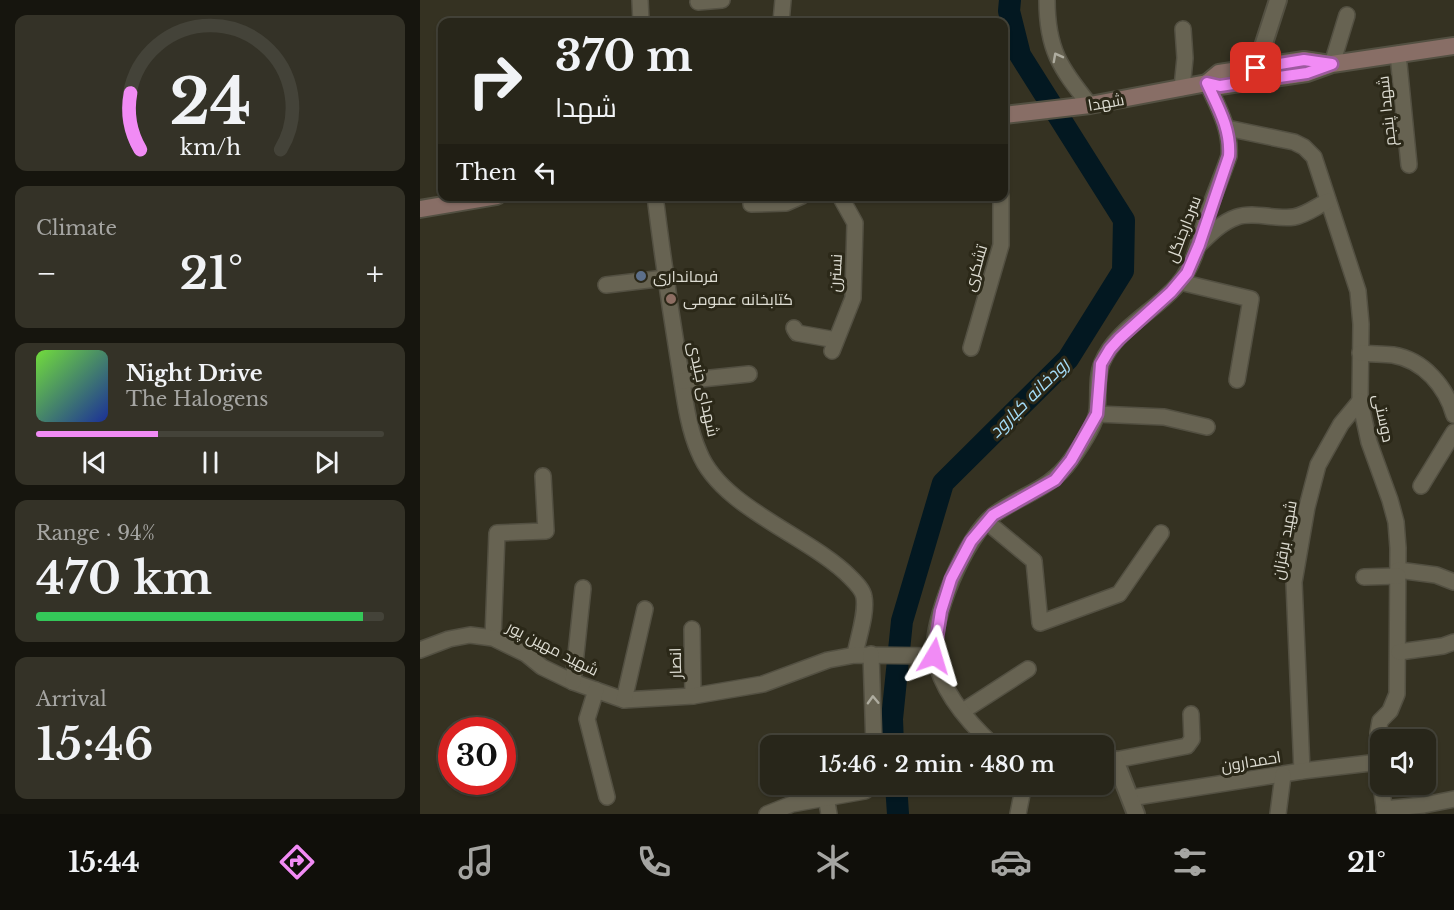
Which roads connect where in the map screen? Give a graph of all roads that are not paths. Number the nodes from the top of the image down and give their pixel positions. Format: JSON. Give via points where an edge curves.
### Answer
{"nodes":[{"id":1,"x":640,"y":0,"type":"edge"},
{"id":2,"x":722,"y":0,"type":"edge"},
{"id":3,"x":783,"y":0,"type":"edge"},
{"id":4,"x":1047,"y":0,"type":"edge"},
{"id":5,"x":1278,"y":0,"type":"edge"},
{"id":6,"x":698,"y":2,"type":"dead end"},
{"id":7,"x":1347,"y":15,"type":"dead end"},
{"id":8,"x":641,"y":18,"type":"edge"},
{"id":9,"x":781,"y":18,"type":"edge"},
{"id":10,"x":1183,"y":29,"type":"dead end"},
{"id":11,"x":1454,"y":46,"type":"edge"},
{"id":12,"x":1398,"y":54,"type":"junction"},
{"id":13,"x":1332,"y":64,"type":"junction"},
{"id":14,"x":1256,"y":68,"type":"junction"},
{"id":15,"x":1207,"y":83,"type":"junction"},
{"id":16,"x":1182,"y":88,"type":"junction"},
{"id":17,"x":1090,"y":105,"type":"junction"},
{"id":18,"x":1008,"y":115,"type":"edge"},
{"id":19,"x":1227,"y":128,"type":"junction"},
{"id":20,"x":1409,"y":165,"type":"dead end"},
{"id":21,"x":467,"y":201,"type":"edge"},
{"id":22,"x":656,"y":201,"type":"edge"},
{"id":23,"x":789,"y":201,"type":"edge"},
{"id":24,"x":843,"y":201,"type":"edge"},
{"id":25,"x":1001,"y":201,"type":"edge"},
{"id":26,"x":1328,"y":201,"type":"junction"},
{"id":27,"x":752,"y":204,"type":"dead end"},
{"id":28,"x":420,"y":209,"type":"edge"},
{"id":29,"x":1199,"y":245,"type":"junction"},
{"id":30,"x":665,"y":278,"type":"junction"},
{"id":31,"x":1180,"y":282,"type":"junction"},
{"id":32,"x":606,"y":285,"type":"dead end"},
{"id":33,"x":794,"y":328,"type":"dead end"},
{"id":34,"x":971,"y":348,"type":"dead end"},
{"id":35,"x":1360,"y":353,"type":"junction"},
{"id":36,"x":749,"y":374,"type":"dead end"},
{"id":37,"x":1237,"y":380,"type":"dead end"},
{"id":38,"x":682,"y":381,"type":"junction"},
{"id":39,"x":1360,"y":400,"type":"junction"},
{"id":40,"x":1097,"y":414,"type":"junction"},
{"id":41,"x":1454,"y":415,"type":"edge"},
{"id":42,"x":1207,"y":427,"type":"dead end"},
{"id":43,"x":1454,"y":432,"type":"edge"},
{"id":44,"x":543,"y":476,"type":"dead end"},
{"id":45,"x":1421,"y":486,"type":"dead end"},
{"id":46,"x":987,"y":522,"type":"junction"},
{"id":47,"x":1161,"y":532,"type":"dead end"},
{"id":48,"x":1398,"y":573,"type":"junction"},
{"id":49,"x":1364,"y":577,"type":"dead end"},
{"id":50,"x":1454,"y":582,"type":"edge"},
{"id":51,"x":583,"y":588,"type":"dead end"},
{"id":52,"x":645,"y":609,"type":"dead end"},
{"id":53,"x":692,"y":629,"type":"dead end"},
{"id":54,"x":493,"y":638,"type":"junction"},
{"id":55,"x":1454,"y":642,"type":"edge"},
{"id":56,"x":420,"y":650,"type":"edge"},
{"id":57,"x":1399,"y":652,"type":"junction"},
{"id":58,"x":876,"y":654,"type":"junction"},
{"id":59,"x":855,"y":655,"type":"junction"},
{"id":60,"x":934,"y":656,"type":"junction"},
{"id":61,"x":1028,"y":669,"type":"dead end"},
{"id":62,"x":573,"y":682,"type":"junction"},
{"id":63,"x":596,"y":690,"type":"junction"},
{"id":64,"x":693,"y":696,"type":"junction"},
{"id":65,"x":624,"y":700,"type":"junction"},
{"id":66,"x":963,"y":711,"type":"junction"},
{"id":67,"x":1191,"y":714,"type":"dead end"},
{"id":68,"x":1380,"y":729,"type":"edge"},
{"id":69,"x":874,"y":735,"type":"edge"},
{"id":70,"x":982,"y":735,"type":"edge"},
{"id":71,"x":1114,"y":759,"type":"edge"},
{"id":72,"x":1114,"y":768,"type":"edge"},
{"id":73,"x":1370,"y":770,"type":"edge"},
{"id":74,"x":1302,"y":771,"type":"junction"},
{"id":75,"x":1283,"y":775,"type":"junction"},
{"id":76,"x":839,"y":795,"type":"edge"},
{"id":77,"x":1022,"y":795,"type":"edge"},
{"id":78,"x":1382,"y":795,"type":"edge"},
{"id":79,"x":607,"y":797,"type":"dead end"},
{"id":80,"x":826,"y":797,"type":"junction"},
{"id":81,"x":1130,"y":798,"type":"junction"},
{"id":82,"x":1454,"y":799,"type":"edge"},
{"id":83,"x":1384,"y":811,"type":"edge"},
{"id":84,"x":767,"y":814,"type":"edge"},
{"id":85,"x":829,"y":814,"type":"edge"},
{"id":86,"x":1018,"y":814,"type":"edge"},
{"id":87,"x":1136,"y":814,"type":"edge"},
{"id":88,"x":1278,"y":814,"type":"edge"}],
"edges":[{"from":1,"to":8,"type":"street"},
{"from":2,"to":6,"type":"street"},
{"from":3,"to":9,"type":"street"},
{"from":17,"to":4,"type":"street","one_way":true,"via":[[1067,77],[1052,48]]},
{"from":5,"to":14,"type":"street"},
{"from":7,"to":13,"type":"street"},
{"from":10,"to":16,"type":"street"},
{"from":11,"to":12,"type":"main road","name":"شهدا"},
{"from":12,"to":13,"type":"main road","name":"شهدا"},
{"from":12,"to":20,"type":"street","name":"شهدا پنجم"},
{"from":13,"to":14,"type":"main road","name":"شهدا","via":[[1304,60]]},
{"from":13,"to":15,"type":"main road","name":"شهدا","via":[[1296,75],[1220,86]]},
{"from":14,"to":15,"type":"main road","name":"شهدا","via":[[1219,73]]},
{"from":15,"to":16,"type":"main road","name":"شهدا"},
{"from":15,"to":19,"type":"street","name":"سردارجنگل"},
{"from":16,"to":17,"type":"main road","name":"شهدا"},
{"from":17,"to":18,"type":"main road","name":"شهدا"},
{"from":19,"to":26,"type":"street","name":"دوستی","via":[[1304,147],[1314,157]]},
{"from":19,"to":29,"type":"street","name":"سردارجنگل","via":[[1229,156]]},
{"from":21,"to":28,"type":"main road"},
{"from":22,"to":30,"type":"street","name":"شهدای جنیدی"},
{"from":23,"to":27,"type":"street"},
{"from":24,"to":33,"type":"street","name":"نسترن","via":[[855,224],[853,298],[834,346],[796,333]]},
{"from":25,"to":34,"type":"street","name":"تشکری","via":[[1001,245]]},
{"from":26,"to":29,"type":"street","via":[[1292,217],[1236,217]]},
{"from":26,"to":35,"type":"street","name":"دوستی","via":[[1358,291]]},
{"from":29,"to":31,"type":"street","name":"سردارجنگل"},
{"from":30,"to":32,"type":"street"},
{"from":30,"to":38,"type":"street","name":"شهدای جنیدی"},
{"from":31,"to":37,"type":"street","via":[[1251,299]]},
{"from":31,"to":40,"type":"street","name":"سردارجنگل","via":[[1110,349],[1101,364]]},
{"from":35,"to":39,"type":"street","name":"دوستی"},
{"from":35,"to":41,"type":"street","via":[[1414,362],[1437,380],[1450,399]]},
{"from":36,"to":38,"type":"street"},
{"from":38,"to":59,"type":"street","name":"شهدای جنیدی","via":[[699,454],[726,489],[834,562],[864,593]]},
{"from":39,"to":48,"type":"street","name":"دوستی","via":[[1395,522]]},
{"from":39,"to":74,"type":"street","name":"شهید برقزان","via":[[1318,465],[1294,582]]},
{"from":40,"to":42,"type":"street","via":[[1164,417]]},
{"from":40,"to":46,"type":"street","name":"سردارجنگل","via":[[1055,480]]},
{"from":43,"to":45,"type":"street"},
{"from":44,"to":54,"type":"street","via":[[546,531],[497,533]]},
{"from":46,"to":47,"type":"street","via":[[1034,561],[1040,623],[1119,594]]},
{"from":46,"to":60,"type":"street","name":"سردارجنگل","via":[[971,541],[951,579]]},
{"from":48,"to":49,"type":"street"},
{"from":48,"to":50,"type":"street","via":[[1436,575]]},
{"from":48,"to":57,"type":"street","name":"دوستی"},
{"from":51,"to":62,"type":"street"},
{"from":52,"to":65,"type":"street"},
{"from":53,"to":64,"type":"street","name":"انصار"},
{"from":54,"to":56,"type":"street","name":"شهید مهین پور","via":[[470,635]]},
{"from":54,"to":62,"type":"street","name":"شهید مهین پور"},
{"from":55,"to":57,"type":"street"},
{"from":57,"to":68,"type":"street","name":"دوستی","via":[[1397,694],[1390,711],[1380,721]]},
{"from":58,"to":59,"type":"street","name":"شهید مهین پور"},
{"from":58,"to":60,"type":"street","name":"شهید مهین پور"},
{"from":69,"to":58,"type":"street","one_way":true},
{"from":59,"to":64,"type":"street","name":"شهید مهین پور","via":[[828,660],[763,684]]},
{"from":60,"to":66,"type":"street","via":[[948,692]]},
{"from":61,"to":66,"type":"street"},
{"from":62,"to":63,"type":"street","name":"شهید مهین پور"},
{"from":63,"to":65,"type":"street","name":"شهید مهین پور"},
{"from":63,"to":79,"type":"street","via":[[587,719]]},
{"from":64,"to":65,"type":"street","name":"شهید مهین پور"},
{"from":66,"to":70,"type":"street"},
{"from":67,"to":71,"type":"street","via":[[1192,739],[1187,746]]},
{"from":72,"to":81,"type":"street"},
{"from":73,"to":74,"type":"street","name":"احمدارون"},
{"from":74,"to":75,"type":"street","name":"احمدارون"},
{"from":75,"to":81,"type":"street","name":"احمدارون"},
{"from":75,"to":88,"type":"street"},
{"from":76,"to":80,"type":"street"},
{"from":77,"to":86,"type":"street"},
{"from":78,"to":83,"type":"street"},
{"from":80,"to":84,"type":"street"},
{"from":80,"to":85,"type":"street"},
{"from":81,"to":87,"type":"street"},
{"from":82,"to":83,"type":"street"}]}
